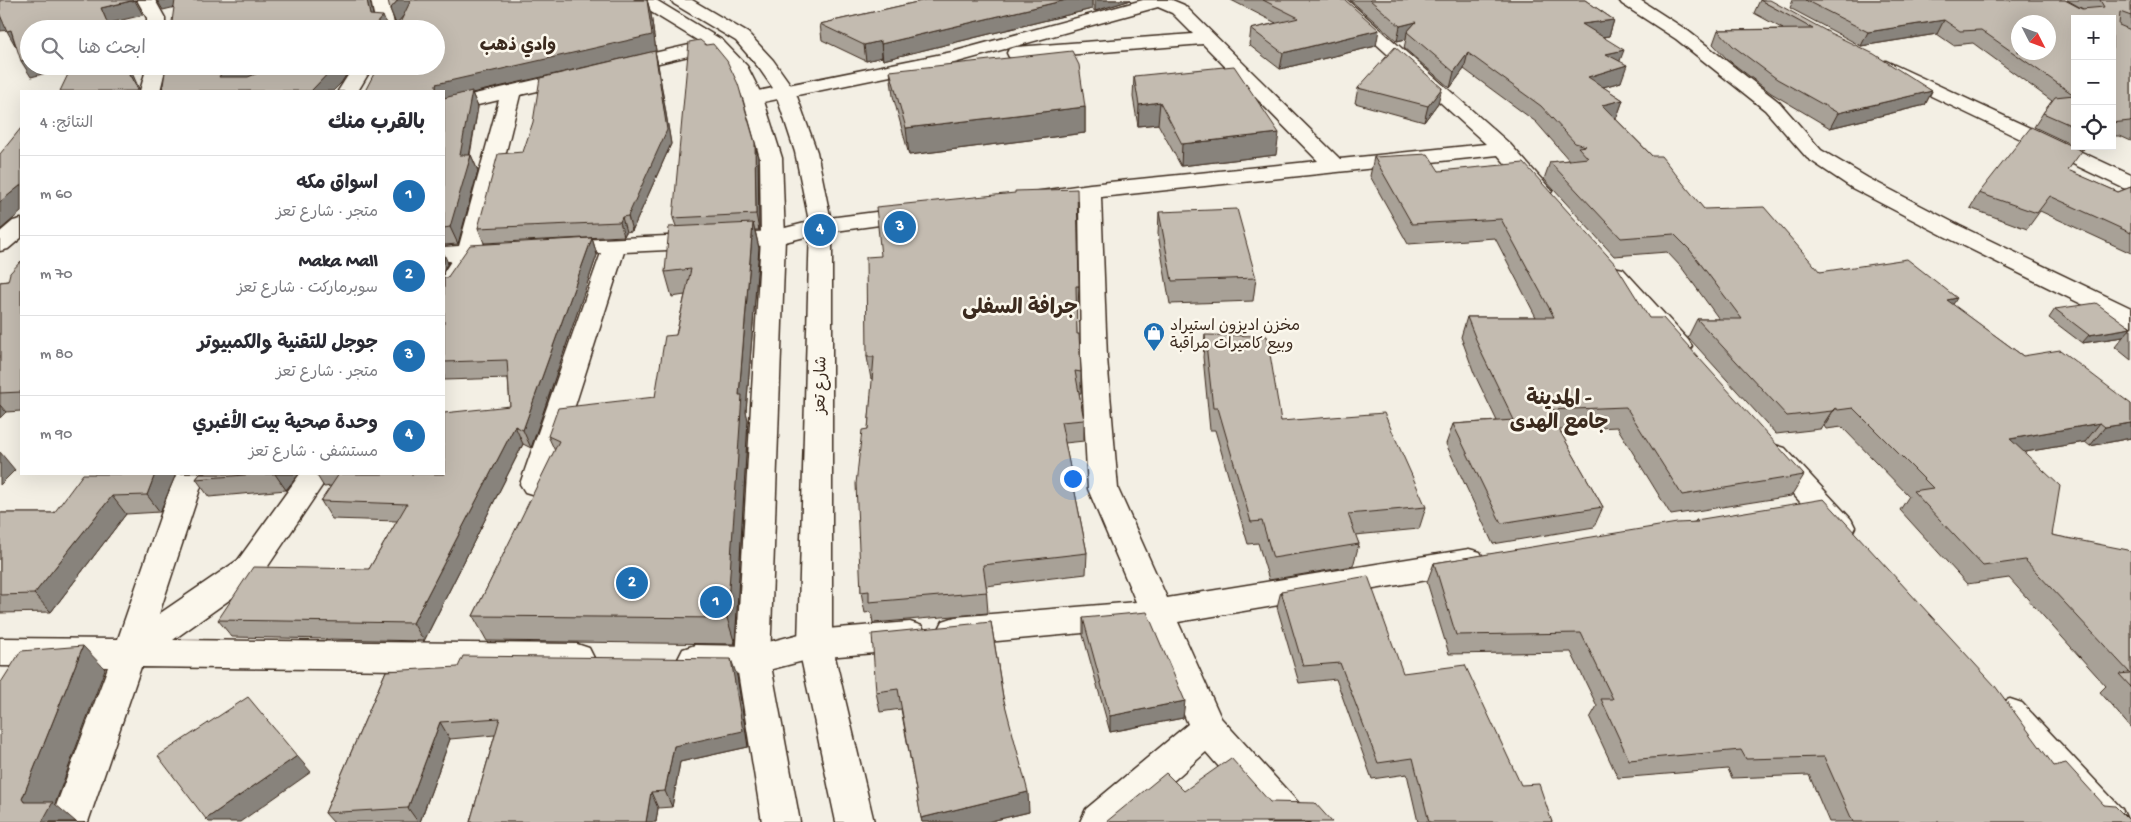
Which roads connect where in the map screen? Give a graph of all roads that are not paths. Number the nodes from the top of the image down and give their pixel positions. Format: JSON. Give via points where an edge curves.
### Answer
{"nodes":[{"id":1,"x":146,"y":0,"type":"edge"},
{"id":2,"x":380,"y":0,"type":"edge"},
{"id":3,"x":644,"y":0,"type":"edge"},
{"id":4,"x":680,"y":0,"type":"edge"},
{"id":5,"x":1158,"y":0,"type":"edge"},
{"id":6,"x":1337,"y":0,"type":"edge"},
{"id":7,"x":1628,"y":0,"type":"edge"},
{"id":8,"x":156,"y":20,"type":"edge"},
{"id":9,"x":384,"y":20,"type":"edge"},
{"id":10,"x":1206,"y":38,"type":"junction"},
{"id":11,"x":716,"y":44,"type":"junction"},
{"id":12,"x":954,"y":57,"type":"junction"},
{"id":13,"x":1866,"y":58,"type":"edge"},
{"id":14,"x":154,"y":75,"type":"edge"},
{"id":15,"x":358,"y":75,"type":"edge"},
{"id":16,"x":150,"y":90,"type":"edge"},
{"id":17,"x":349,"y":90,"type":"edge"},
{"id":18,"x":785,"y":90,"type":"junction"},
{"id":19,"x":511,"y":91,"type":"junction"},
{"id":20,"x":753,"y":98,"type":"junction"},
{"id":21,"x":445,"y":107,"type":"edge"},
{"id":22,"x":1503,"y":148,"type":"junction"},
{"id":23,"x":1335,"y":166,"type":"junction"},
{"id":24,"x":2131,"y":183,"type":"edge"},
{"id":25,"x":1090,"y":190,"type":"junction"},
{"id":26,"x":1022,"y":199,"type":"edge"},
{"id":27,"x":1556,"y":208,"type":"edge"},
{"id":28,"x":936,"y":211,"type":"edge"},
{"id":29,"x":821,"y":226,"type":"junction"},
{"id":30,"x":20,"y":227,"type":"edge"},
{"id":31,"x":773,"y":238,"type":"junction"},
{"id":32,"x":0,"y":244,"type":"edge"},
{"id":33,"x":615,"y":245,"type":"junction"},
{"id":34,"x":469,"y":252,"type":"junction"},
{"id":35,"x":1595,"y":252,"type":"edge"},
{"id":36,"x":445,"y":254,"type":"edge"},
{"id":37,"x":445,"y":288,"type":"edge"},
{"id":38,"x":2131,"y":318,"type":"edge"},
{"id":39,"x":1694,"y":363,"type":"edge"},
{"id":40,"x":1760,"y":437,"type":"edge"},
{"id":41,"x":190,"y":475,"type":"edge"},
{"id":42,"x":314,"y":475,"type":"edge"},
{"id":43,"x":535,"y":484,"type":"dead end"},
{"id":44,"x":1858,"y":547,"type":"edge"},
{"id":45,"x":1497,"y":557,"type":"edge"},
{"id":46,"x":1156,"y":613,"type":"junction"},
{"id":47,"x":815,"y":644,"type":"junction"},
{"id":48,"x":0,"y":652,"type":"edge"},
{"id":49,"x":130,"y":652,"type":"junction"},
{"id":50,"x":605,"y":658,"type":"edge"},
{"id":51,"x":664,"y":659,"type":"edge"},
{"id":52,"x":753,"y":660,"type":"junction"},
{"id":53,"x":1997,"y":699,"type":"edge"},
{"id":54,"x":1208,"y":730,"type":"junction"},
{"id":55,"x":69,"y":822,"type":"edge"},
{"id":56,"x":781,"y":822,"type":"edge"},
{"id":57,"x":854,"y":822,"type":"edge"},
{"id":58,"x":1099,"y":822,"type":"edge"},
{"id":59,"x":1292,"y":822,"type":"edge"},
{"id":60,"x":2109,"y":822,"type":"edge"}],
"edges":[{"from":1,"to":8,"type":"street"},
{"from":2,"to":9,"type":"street"},
{"from":3,"to":11,"type":"street"},
{"from":4,"to":18,"type":"street","name":"شارع تعز","via":[[742,37]]},
{"from":5,"to":10,"type":"street","via":[[1178,8]]},
{"from":5,"to":12,"type":"street"},
{"from":6,"to":22,"type":"street"},
{"from":7,"to":38,"type":"street","via":[[1682,35],[1772,106],[1814,154],[1860,183]]},
{"from":10,"to":12,"type":"street"},
{"from":10,"to":23,"type":"street"},
{"from":11,"to":19,"type":"street"},
{"from":11,"to":20,"type":"street","via":[[740,70]]},
{"from":12,"to":18,"type":"street"},
{"from":13,"to":24,"type":"street"},
{"from":14,"to":16,"type":"street"},
{"from":15,"to":17,"type":"street"},
{"from":18,"to":20,"type":"street"},
{"from":18,"to":29,"type":"street","name":"شارع تعز","via":[[806,152]]},
{"from":19,"to":21,"type":"street"},
{"from":19,"to":34,"type":"street"},
{"from":20,"to":31,"type":"street","via":[[771,158]]},
{"from":22,"to":23,"type":"street"},
{"from":22,"to":27,"type":"street"},
{"from":23,"to":25,"type":"street"},
{"from":25,"to":26,"type":"street"},
{"from":25,"to":46,"type":"street","via":[[1094,358],[1103,489]]},
{"from":28,"to":29,"type":"street"},
{"from":29,"to":31,"type":"street"},
{"from":29,"to":47,"type":"street","name":"شارع تعز"},
{"from":30,"to":32,"type":"street"},
{"from":31,"to":33,"type":"street"},
{"from":31,"to":52,"type":"street"},
{"from":33,"to":34,"type":"street"},
{"from":33,"to":43,"type":"street"},
{"from":34,"to":36,"type":"street"},
{"from":34,"to":37,"type":"street"},
{"from":35,"to":39,"type":"street"},
{"from":40,"to":44,"type":"street","via":[[1804,507]]},
{"from":41,"to":49,"type":"street"},
{"from":42,"to":49,"type":"street","via":[[249,569]]},
{"from":45,"to":46,"type":"street"},
{"from":46,"to":47,"type":"street"},
{"from":46,"to":54,"type":"street"},
{"from":47,"to":52,"type":"street"},
{"from":47,"to":57,"type":"street","name":"شارع تعز"},
{"from":48,"to":49,"type":"street"},
{"from":49,"to":50,"type":"street"},
{"from":49,"to":55,"type":"street"},
{"from":51,"to":52,"type":"street"},
{"from":52,"to":56,"type":"street"},
{"from":53,"to":60,"type":"street"},
{"from":54,"to":58,"type":"street"},
{"from":54,"to":59,"type":"street"}]}
